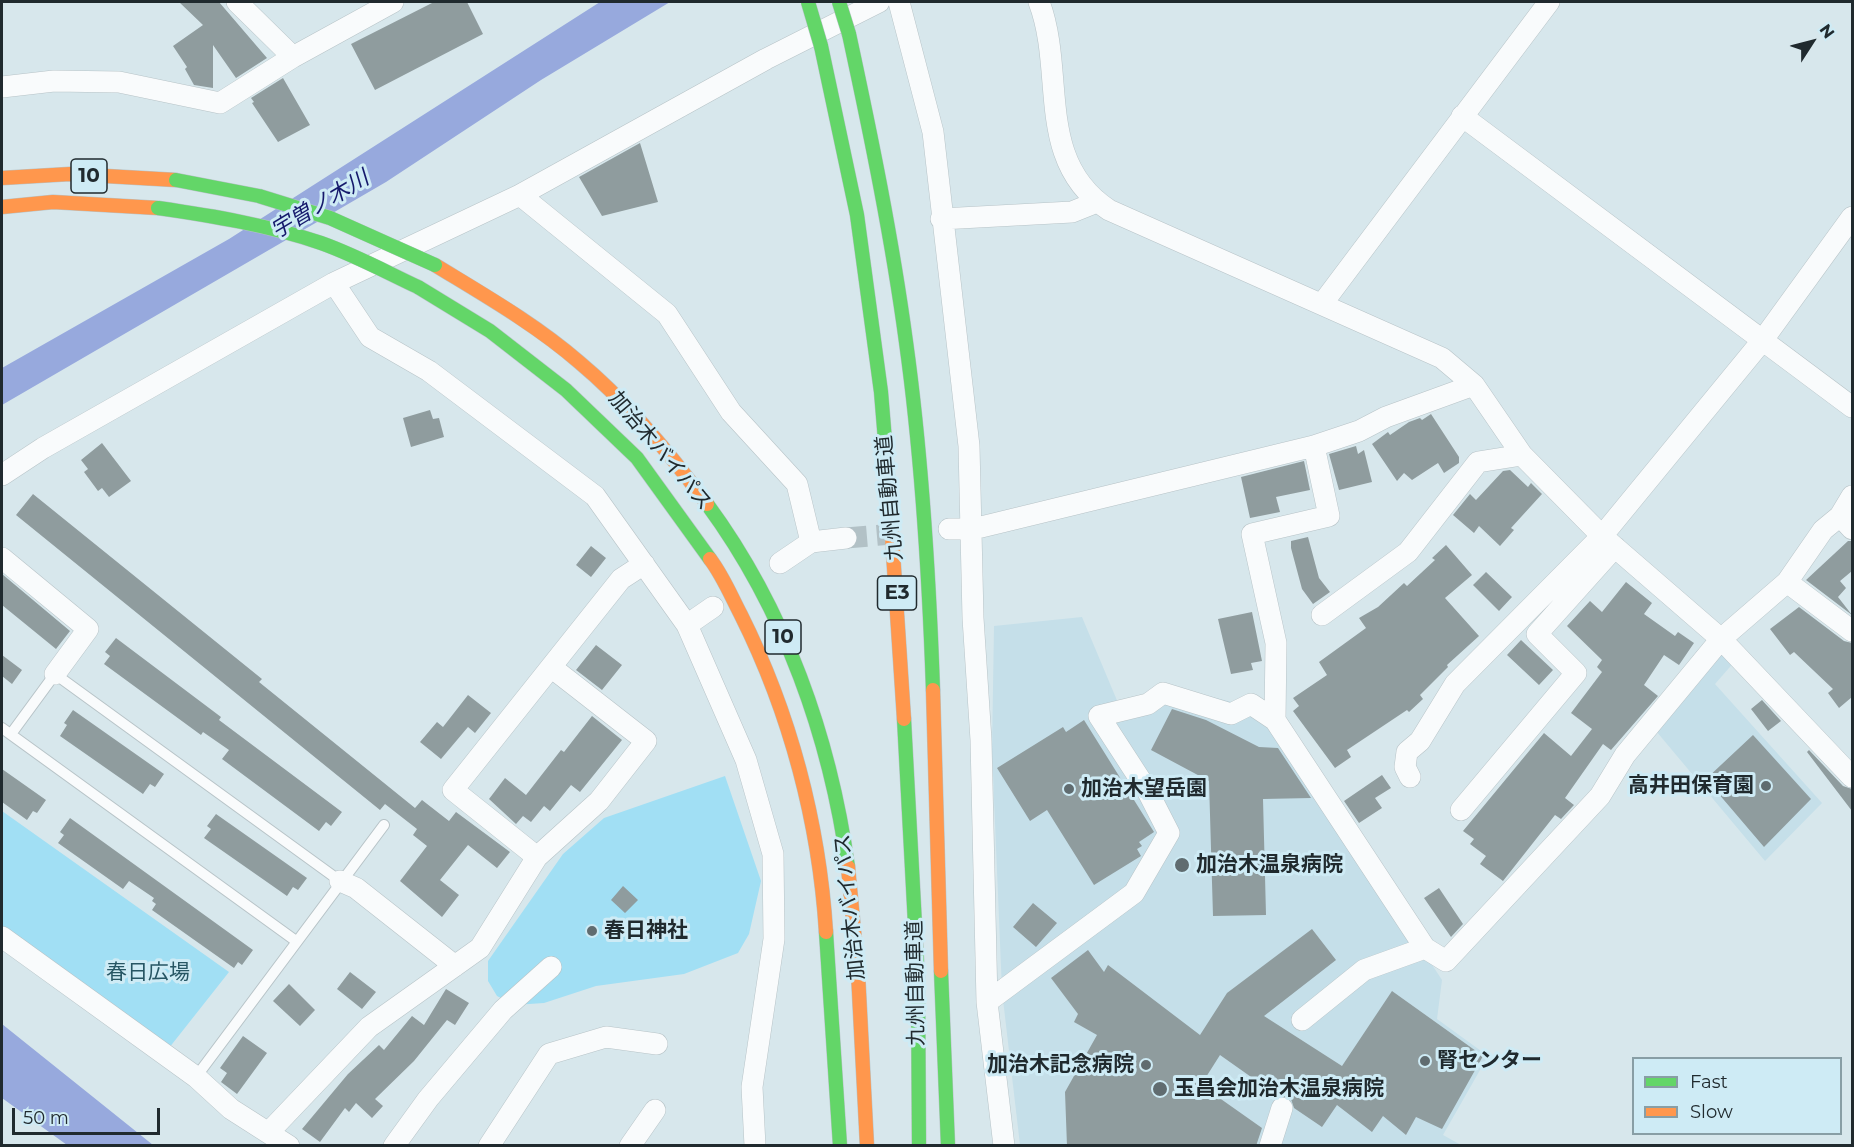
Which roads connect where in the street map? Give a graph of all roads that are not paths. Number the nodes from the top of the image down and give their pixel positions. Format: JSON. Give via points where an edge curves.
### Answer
{"nodes":[{"id":1,"x":237,"y":2,"type":"edge"},
{"id":2,"x":393,"y":2,"type":"edge"},
{"id":3,"x":808,"y":2,"type":"edge"},
{"id":4,"x":839,"y":2,"type":"edge"},
{"id":5,"x":879,"y":2,"type":"edge"},
{"id":6,"x":898,"y":2,"type":"edge"},
{"id":7,"x":1039,"y":2,"type":"edge"},
{"id":8,"x":1549,"y":2,"type":"edge"},
{"id":9,"x":293,"y":57,"type":"junction"},
{"id":10,"x":2,"y":87,"type":"edge"},
{"id":11,"x":1462,"y":116,"type":"junction"},
{"id":12,"x":2,"y":178,"type":"edge"},
{"id":13,"x":520,"y":195,"type":"junction"},
{"id":14,"x":1097,"y":202,"type":"junction"},
{"id":15,"x":2,"y":207,"type":"edge"},
{"id":16,"x":1852,"y":217,"type":"edge"},
{"id":17,"x":942,"y":219,"type":"junction"},
{"id":18,"x":334,"y":283,"type":"junction"},
{"id":19,"x":1322,"y":304,"type":"junction"},
{"id":20,"x":1762,"y":341,"type":"junction"},
{"id":21,"x":1474,"y":385,"type":"junction"},
{"id":22,"x":1852,"y":407,"type":"edge"},
{"id":23,"x":1314,"y":446,"type":"junction"},
{"id":24,"x":1522,"y":455,"type":"junction"},
{"id":25,"x":2,"y":475,"type":"edge"},
{"id":26,"x":1852,"y":496,"type":"edge"},
{"id":27,"x":1846,"y":523,"type":"edge"},
{"id":28,"x":973,"y":529,"type":"junction"},
{"id":29,"x":949,"y":530,"type":"dead end"},
{"id":30,"x":846,"y":538,"type":"tunnel mouth"},
{"id":31,"x":1609,"y":541,"type":"junction"},
{"id":32,"x":811,"y":542,"type":"junction"},
{"id":33,"x":2,"y":558,"type":"edge"},
{"id":34,"x":780,"y":563,"type":"dead end"},
{"id":35,"x":644,"y":564,"type":"junction"},
{"id":36,"x":1787,"y":582,"type":"junction"},
{"id":37,"x":713,"y":607,"type":"dead end"},
{"id":38,"x":1322,"y":615,"type":"dead end"},
{"id":39,"x":687,"y":625,"type":"junction"},
{"id":40,"x":1852,"y":631,"type":"edge"},
{"id":41,"x":1721,"y":639,"type":"junction"},
{"id":42,"x":551,"y":667,"type":"junction"},
{"id":43,"x":55,"y":674,"type":"junction"},
{"id":44,"x":1275,"y":720,"type":"junction"},
{"id":45,"x":6,"y":731,"type":"edge"},
{"id":46,"x":1410,"y":777,"type":"dead end"},
{"id":47,"x":1852,"y":777,"type":"edge"},
{"id":48,"x":1461,"y":810,"type":"dead end"},
{"id":49,"x":384,"y":825,"type":"dead end"},
{"id":50,"x":537,"y":857,"type":"junction"},
{"id":51,"x":340,"y":881,"type":"junction"},
{"id":52,"x":2,"y":937,"type":"edge"},
{"id":53,"x":296,"y":940,"type":"junction"},
{"id":54,"x":1425,"y":948,"type":"junction"},
{"id":55,"x":455,"y":966,"type":"junction"},
{"id":56,"x":551,"y":967,"type":"dead end"},
{"id":57,"x":987,"y":1002,"type":"junction"},
{"id":58,"x":1302,"y":1020,"type":"dead end"},
{"id":59,"x":657,"y":1044,"type":"dead end"},
{"id":60,"x":196,"y":1077,"type":"junction"},
{"id":61,"x":1282,"y":1108,"type":"dead end"},
{"id":62,"x":655,"y":1110,"type":"dead end"},
{"id":63,"x":269,"y":1132,"type":"junction"},
{"id":64,"x":749,"y":1144,"type":"edge"},
{"id":65,"x":289,"y":1146,"type":"edge"},
{"id":66,"x":394,"y":1146,"type":"edge"},
{"id":67,"x":489,"y":1146,"type":"edge"},
{"id":68,"x":630,"y":1146,"type":"edge"},
{"id":69,"x":840,"y":1146,"type":"edge"},
{"id":70,"x":867,"y":1146,"type":"edge"},
{"id":71,"x":919,"y":1146,"type":"edge"},
{"id":72,"x":950,"y":1146,"type":"edge"},
{"id":73,"x":1004,"y":1146,"type":"edge"},
{"id":74,"x":1270,"y":1146,"type":"edge"}],
"edges":[{"from":1,"to":9,"type":"street"},
{"from":2,"to":9,"type":"street"},
{"from":3,"to":71,"type":"highway","name":"九州自動車道","number":"E3","bridge":true,"via":[[857,215],[883,416],[895,555],[918,981]]},
{"from":4,"to":72,"type":"highway","name":"九州自動車道","number":"E3","bridge":true,"via":[[887,212],[912,388],[926,553]]},
{"from":5,"to":13,"type":"street","via":[[766,59]]},
{"from":6,"to":17,"type":"street","via":[[933,132]]},
{"from":7,"to":14,"type":"street","via":[[1046,18],[1057,124],[1071,173]]},
{"from":8,"to":11,"type":"street"},
{"from":9,"to":10,"type":"street","via":[[220,103],[119,82],[54,81]]},
{"from":11,"to":19,"type":"street"},
{"from":11,"to":20,"type":"street"},
{"from":12,"to":70,"type":"highway","name":"加治木バイパス","number":"10","bridge":true,"via":[[70,174],[176,180],[259,196],[330,218],[435,265],[553,342],[597,377],[632,413],[695,485],[742,558],[800,676],[837,801],[849,879]]},
{"from":13,"to":18,"type":"street"},
{"from":13,"to":32,"type":"street","via":[[667,314],[731,412],[797,484]]},
{"from":14,"to":17,"type":"street","via":[[1072,212]]},
{"from":14,"to":19,"type":"street"},
{"from":15,"to":69,"type":"highway","name":"加治木バイパス","number":"10","bridge":true,"via":[[53,202],[158,208],[288,233],[342,251],[418,287],[490,331],[566,390],[637,458],[718,570],[758,649],[794,746],[813,826],[827,937]]},
{"from":16,"to":20,"type":"street"},
{"from":17,"to":28,"type":"street","via":[[969,446]]},
{"from":18,"to":25,"type":"street"},
{"from":18,"to":35,"type":"street","via":[[370,337],[429,371],[595,496]]},
{"from":19,"to":21,"type":"street","via":[[1442,358]]},
{"from":20,"to":22,"type":"street"},
{"from":20,"to":31,"type":"street"},
{"from":21,"to":23,"type":"street"},
{"from":21,"to":24,"type":"street"},
{"from":23,"to":28,"type":"street"},
{"from":23,"to":44,"type":"street","via":[[1329,516],[1252,534],[1276,643]]},
{"from":24,"to":31,"type":"street"},
{"from":24,"to":38,"type":"street","via":[[1478,462],[1408,552]]},
{"from":26,"to":27,"type":"street"},
{"from":27,"to":36,"type":"street","via":[[1823,531]]},
{"from":28,"to":29,"type":"street"},
{"from":28,"to":57,"type":"street"},
{"from":30,"to":32,"type":"street"},
{"from":31,"to":41,"type":"street"},
{"from":31,"to":46,"type":"street","via":[[1455,684],[1420,741],[1407,753],[1405,767]]},
{"from":31,"to":48,"type":"street","via":[[1537,634],[1576,673]]},
{"from":32,"to":34,"type":"street"},
{"from":33,"to":43,"type":"street","via":[[88,629]]},
{"from":35,"to":39,"type":"street"},
{"from":35,"to":42,"type":"street","via":[[621,579]]},
{"from":36,"to":40,"type":"street"},
{"from":36,"to":41,"type":"street"},
{"from":37,"to":39,"type":"street"},
{"from":39,"to":64,"type":"street","via":[[746,760],[773,854],[774,939],[752,1087]]},
{"from":41,"to":47,"type":"street"},
{"from":41,"to":54,"type":"street","via":[[1625,754],[1600,796],[1470,936],[1446,961]]},
{"from":42,"to":50,"type":"street","via":[[453,790]]},
{"from":42,"to":50,"type":"street","via":[[646,741],[599,801]]},
{"from":43,"to":45,"type":"lane"},
{"from":43,"to":51,"type":"lane"},
{"from":44,"to":54,"type":"street"},
{"from":44,"to":57,"type":"street","via":[[1251,704],[1231,714],[1163,693],[1148,704],[1100,716],[1169,833],[1134,893]]},
{"from":45,"to":53,"type":"lane"},
{"from":49,"to":51,"type":"lane"},
{"from":50,"to":55,"type":"street","via":[[480,948]]},
{"from":51,"to":53,"type":"lane"},
{"from":51,"to":55,"type":"street","via":[[356,888]]},
{"from":52,"to":60,"type":"street"},
{"from":53,"to":60,"type":"lane"},
{"from":54,"to":58,"type":"street","via":[[1364,970]]},
{"from":55,"to":63,"type":"street","via":[[369,1027]]},
{"from":56,"to":66,"type":"street","via":[[503,1010]]},
{"from":57,"to":73,"type":"street"},
{"from":59,"to":67,"type":"street","via":[[606,1038],[549,1054]]},
{"from":60,"to":63,"type":"street","via":[[231,1108]]},
{"from":61,"to":74,"type":"street"},
{"from":62,"to":68,"type":"street"},
{"from":63,"to":65,"type":"street"}]}
